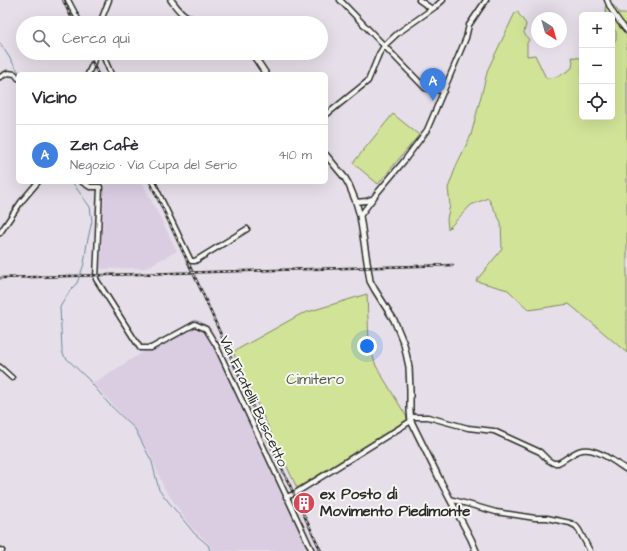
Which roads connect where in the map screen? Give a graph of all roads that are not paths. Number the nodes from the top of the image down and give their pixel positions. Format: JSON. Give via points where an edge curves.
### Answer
{"nodes":[{"id":1,"x":68,"y":0,"type":"edge"},
{"id":2,"x":109,"y":0,"type":"edge"},
{"id":3,"x":171,"y":0,"type":"edge"},
{"id":4,"x":340,"y":0,"type":"edge"},
{"id":5,"x":419,"y":0,"type":"edge"},
{"id":6,"x":443,"y":0,"type":"edge"},
{"id":7,"x":484,"y":0,"type":"edge"},
{"id":8,"x":607,"y":0,"type":"edge"},
{"id":9,"x":432,"y":9,"type":"junction"},
{"id":10,"x":76,"y":16,"type":"edge"},
{"id":11,"x":103,"y":16,"type":"edge"},
{"id":12,"x":185,"y":16,"type":"edge"},
{"id":13,"x":627,"y":31,"type":"edge"},
{"id":14,"x":384,"y":46,"type":"junction"},
{"id":15,"x":94,"y":60,"type":"edge"},
{"id":16,"x":105,"y":60,"type":"edge"},
{"id":17,"x":257,"y":60,"type":"edge"},
{"id":18,"x":89,"y":72,"type":"edge"},
{"id":19,"x":110,"y":72,"type":"edge"},
{"id":20,"x":265,"y":72,"type":"edge"},
{"id":21,"x":16,"y":74,"type":"edge"},
{"id":22,"x":0,"y":77,"type":"edge"},
{"id":23,"x":444,"y":91,"type":"junction"},
{"id":24,"x":328,"y":113,"type":"edge"},
{"id":25,"x":328,"y":157,"type":"edge"},
{"id":26,"x":36,"y":184,"type":"edge"},
{"id":27,"x":85,"y":184,"type":"edge"},
{"id":28,"x":154,"y":184,"type":"edge"},
{"id":29,"x":373,"y":198,"type":"junction"},
{"id":30,"x":356,"y":202,"type":"junction"},
{"id":31,"x":360,"y":216,"type":"junction"},
{"id":32,"x":1,"y":229,"type":"edge"},
{"id":33,"x":248,"y":229,"type":"dead end"},
{"id":34,"x":0,"y":367,"type":"edge"},
{"id":35,"x":12,"y":378,"type":"dead end"},
{"id":36,"x":411,"y":419,"type":"junction"},
{"id":37,"x":627,"y":470,"type":"edge"},
{"id":38,"x":286,"y":497,"type":"junction"},
{"id":39,"x":450,"y":499,"type":"junction"},
{"id":40,"x":312,"y":551,"type":"edge"},
{"id":41,"x":476,"y":551,"type":"edge"},
{"id":42,"x":590,"y":551,"type":"edge"}],
"edges":[{"from":1,"to":10,"type":"street"},
{"from":2,"to":11,"type":"street"},
{"from":3,"to":12,"type":"main road"},
{"from":4,"to":14,"type":"street"},
{"from":5,"to":9,"type":"street"},
{"from":6,"to":9,"type":"street"},
{"from":7,"to":23,"type":"street","via":[[469,25]]},
{"from":8,"to":13,"type":"street","via":[[609,7]]},
{"from":9,"to":14,"type":"street"},
{"from":14,"to":23,"type":"street","via":[[425,88]]},
{"from":14,"to":24,"type":"street","via":[[368,81]]},
{"from":15,"to":18,"type":"street"},
{"from":16,"to":19,"type":"street"},
{"from":17,"to":20,"type":"main road"},
{"from":21,"to":22,"type":"street","via":[[8,73]]},
{"from":23,"to":29,"type":"street","via":[[427,130]]},
{"from":25,"to":30,"type":"main road","via":[[345,178]]},
{"from":26,"to":32,"type":"street"},
{"from":27,"to":38,"type":"street","name":"Via Fratelli Buscetto","via":[[100,187],[96,279],[140,348],[151,348],[195,324],[206,329],[216,345]]},
{"from":28,"to":33,"type":"street","via":[[191,261]]},
{"from":29,"to":30,"type":"street"},
{"from":29,"to":31,"type":"street"},
{"from":30,"to":31,"type":"main road"},
{"from":31,"to":36,"type":"main road","via":[[370,280],[394,320],[406,350]]},
{"from":34,"to":35,"type":"street"},
{"from":36,"to":37,"type":"street","via":[[428,417],[468,428],[494,431],[540,452],[553,463],[558,463],[582,450],[589,450],[602,454]]},
{"from":36,"to":38,"type":"street"},
{"from":36,"to":39,"type":"main road"},
{"from":38,"to":40,"type":"street","name":"Via Fratelli Buscetto"},
{"from":39,"to":41,"type":"main road"},
{"from":39,"to":42,"type":"street","via":[[496,512],[570,523],[579,530]]}]}
